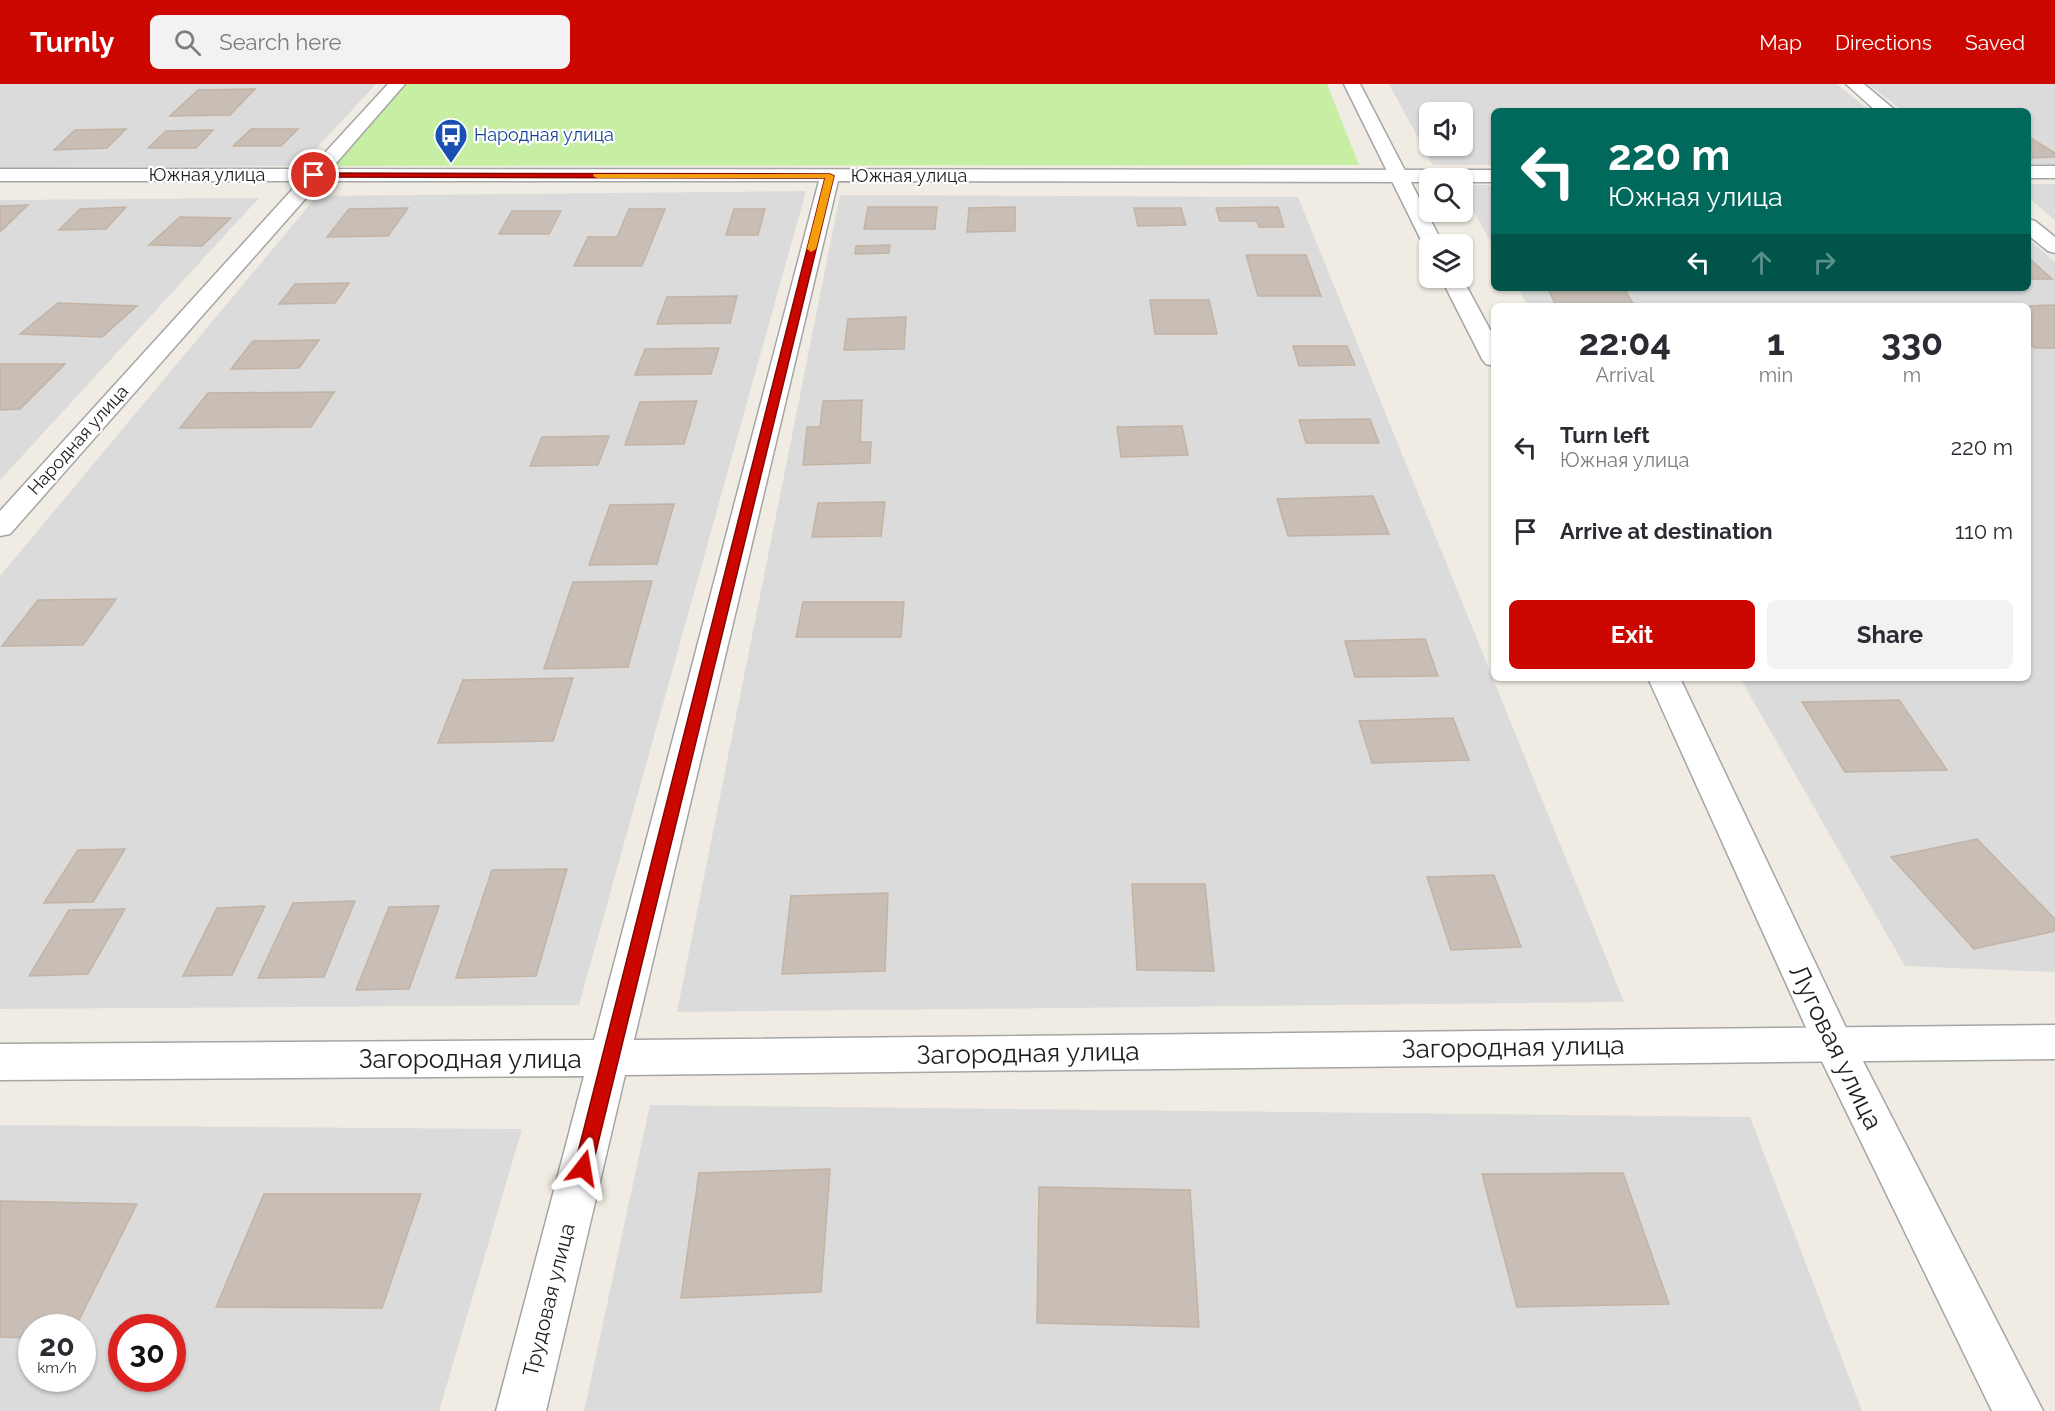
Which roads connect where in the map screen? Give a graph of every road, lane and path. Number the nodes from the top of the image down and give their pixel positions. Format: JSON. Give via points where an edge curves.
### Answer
{"nodes":[{"id":1,"x":397,"y":84,"type":"edge"},
{"id":2,"x":1352,"y":84,"type":"edge"},
{"id":3,"x":1854,"y":84,"type":"edge"},
{"id":4,"x":1883,"y":108,"type":"edge"},
{"id":5,"x":2031,"y":172,"type":"edge"},
{"id":6,"x":2055,"y":172,"type":"edge"},
{"id":7,"x":0,"y":175,"type":"edge"},
{"id":8,"x":314,"y":175,"type":"junction"},
{"id":9,"x":830,"y":176,"type":"junction"},
{"id":10,"x":1397,"y":176,"type":"junction"},
{"id":11,"x":1491,"y":176,"type":"edge"},
{"id":12,"x":2031,"y":227,"type":"edge"},
{"id":13,"x":1428,"y":234,"type":"edge"},
{"id":14,"x":2055,"y":247,"type":"edge"},
{"id":15,"x":1456,"y":288,"type":"edge"},
{"id":16,"x":1491,"y":353,"type":"edge"},
{"id":17,"x":0,"y":528,"type":"edge"},
{"id":18,"x":1665,"y":681,"type":"edge"},
{"id":19,"x":2055,"y":1042,"type":"edge"},
{"id":20,"x":1833,"y":1043,"type":"junction"},
{"id":21,"x":610,"y":1058,"type":"junction"},
{"id":22,"x":0,"y":1062,"type":"edge"},
{"id":23,"x":521,"y":1411,"type":"edge"},
{"id":24,"x":2018,"y":1411,"type":"edge"}],
"edges":[{"from":1,"to":8,"type":"street","name":"Народная улица"},
{"from":2,"to":10,"type":"street"},
{"from":3,"to":4,"type":"street"},
{"from":5,"to":6,"type":"street"},
{"from":7,"to":8,"type":"street","name":"Южная улица"},
{"from":8,"to":9,"type":"street","name":"Южная улица"},
{"from":8,"to":17,"type":"street","name":"Народная улица"},
{"from":9,"to":10,"type":"street","name":"Южная улица"},
{"from":9,"to":21,"type":"street","name":"Трудовая улица"},
{"from":10,"to":11,"type":"street","name":"Южная улица"},
{"from":10,"to":13,"type":"street"},
{"from":12,"to":14,"type":"street"},
{"from":15,"to":16,"type":"street"},
{"from":18,"to":20,"type":"street","name":"Луговая улица"},
{"from":19,"to":20,"type":"street","name":"Загородная улица"},
{"from":20,"to":21,"type":"street","name":"Загородная улица"},
{"from":20,"to":24,"type":"street","name":"Луговая улица"},
{"from":21,"to":22,"type":"street","name":"Загородная улица"},
{"from":21,"to":23,"type":"street","name":"Трудовая улица"}]}
